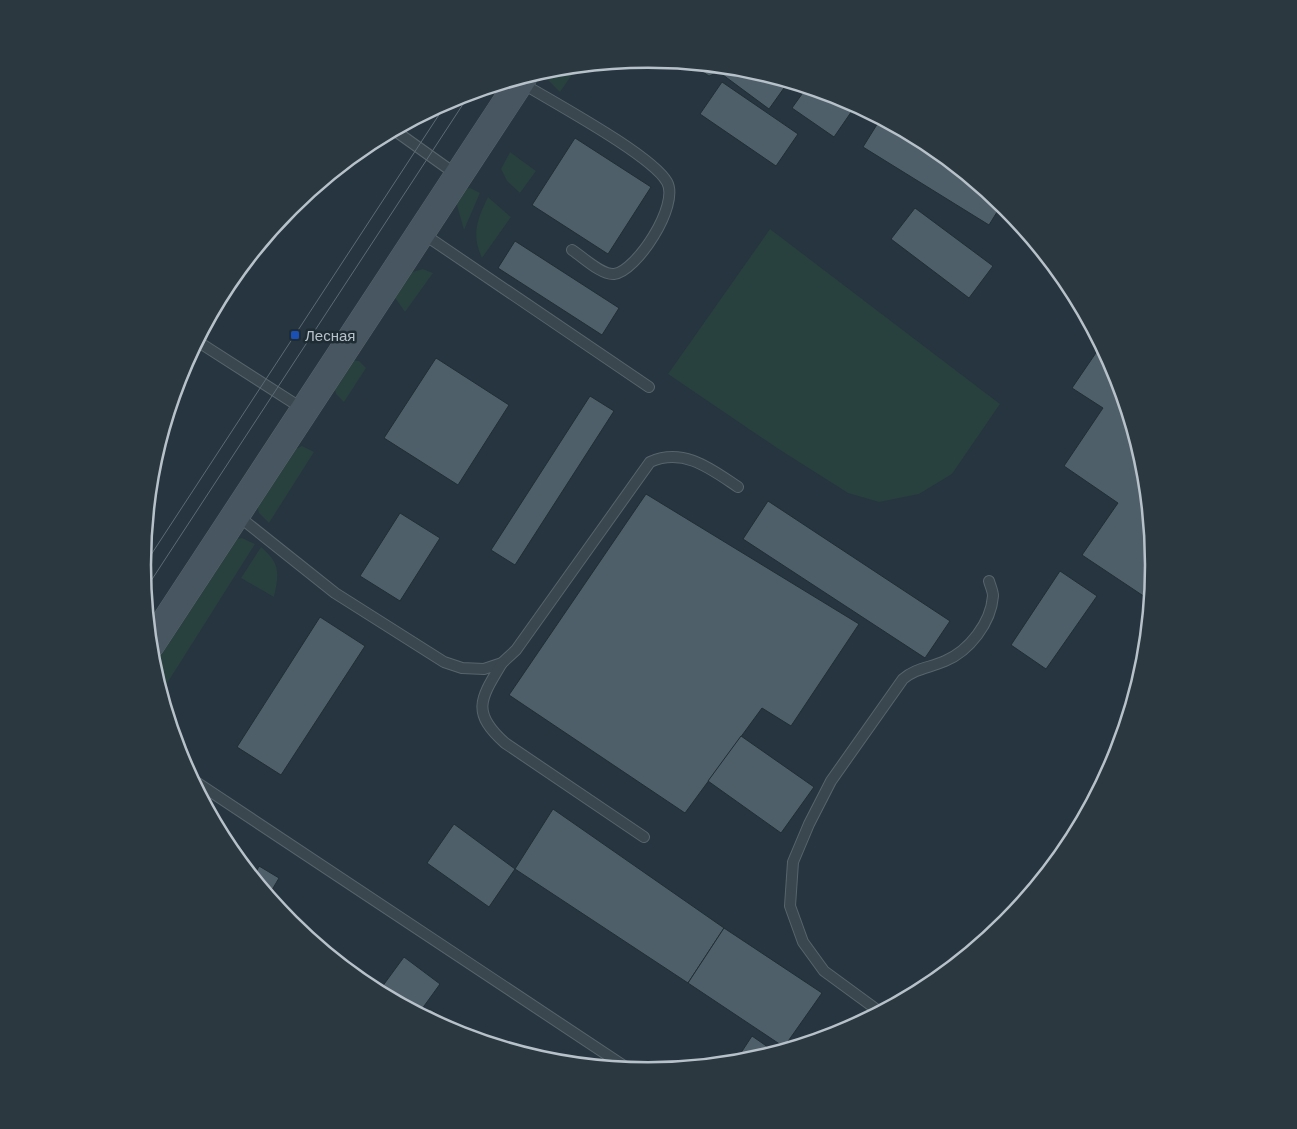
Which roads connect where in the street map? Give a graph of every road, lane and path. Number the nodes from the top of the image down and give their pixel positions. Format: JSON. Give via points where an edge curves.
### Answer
{"nodes":[{"id":1,"x":526,"y":83,"type":"edge"},
{"id":2,"x":517,"y":85,"type":"edge"},
{"id":3,"x":400,"y":134,"type":"edge"},
{"id":4,"x":457,"y":176,"type":"junction"},
{"id":5,"x":421,"y":232,"type":"junction"},
{"id":6,"x":572,"y":250,"type":"dead end"},
{"id":7,"x":203,"y":345,"type":"edge"},
{"id":8,"x":649,"y":387,"type":"dead end"},
{"id":9,"x":304,"y":410,"type":"junction"},
{"id":10,"x":738,"y":487,"type":"dead end"},
{"id":11,"x":236,"y":514,"type":"junction"},
{"id":12,"x":989,"y":581,"type":"dead end"},
{"id":13,"x":157,"y":635,"type":"edge"},
{"id":14,"x":502,"y":663,"type":"junction"},
{"id":15,"x":205,"y":788,"type":"edge"},
{"id":16,"x":644,"y":836,"type":"dead end"},
{"id":17,"x":873,"y":1007,"type":"edge"},
{"id":18,"x":615,"y":1060,"type":"edge"}],
"edges":[{"from":1,"to":6,"type":"lane","via":[[638,156],[669,185],[671,197],[658,231],[624,271],[605,272]]},
{"from":2,"to":4,"type":"street"},
{"from":3,"to":4,"type":"lane"},
{"from":4,"to":5,"type":"street"},
{"from":5,"to":8,"type":"lane"},
{"from":5,"to":9,"type":"street"},
{"from":7,"to":9,"type":"lane"},
{"from":9,"to":11,"type":"street"},
{"from":10,"to":14,"type":"lane","via":[[690,458],[661,457],[650,462],[516,650]]},
{"from":11,"to":13,"type":"street"},
{"from":11,"to":14,"type":"lane","via":[[335,593],[444,662],[462,668],[484,669]]},
{"from":12,"to":17,"type":"lane","via":[[993,595],[979,634],[960,653],[945,661],[912,670],[902,679],[831,782],[793,862],[790,906],[803,942],[824,971]]},
{"from":14,"to":16,"type":"lane","via":[[481,701],[487,725],[505,743]]},
{"from":15,"to":18,"type":"lane"}]}
